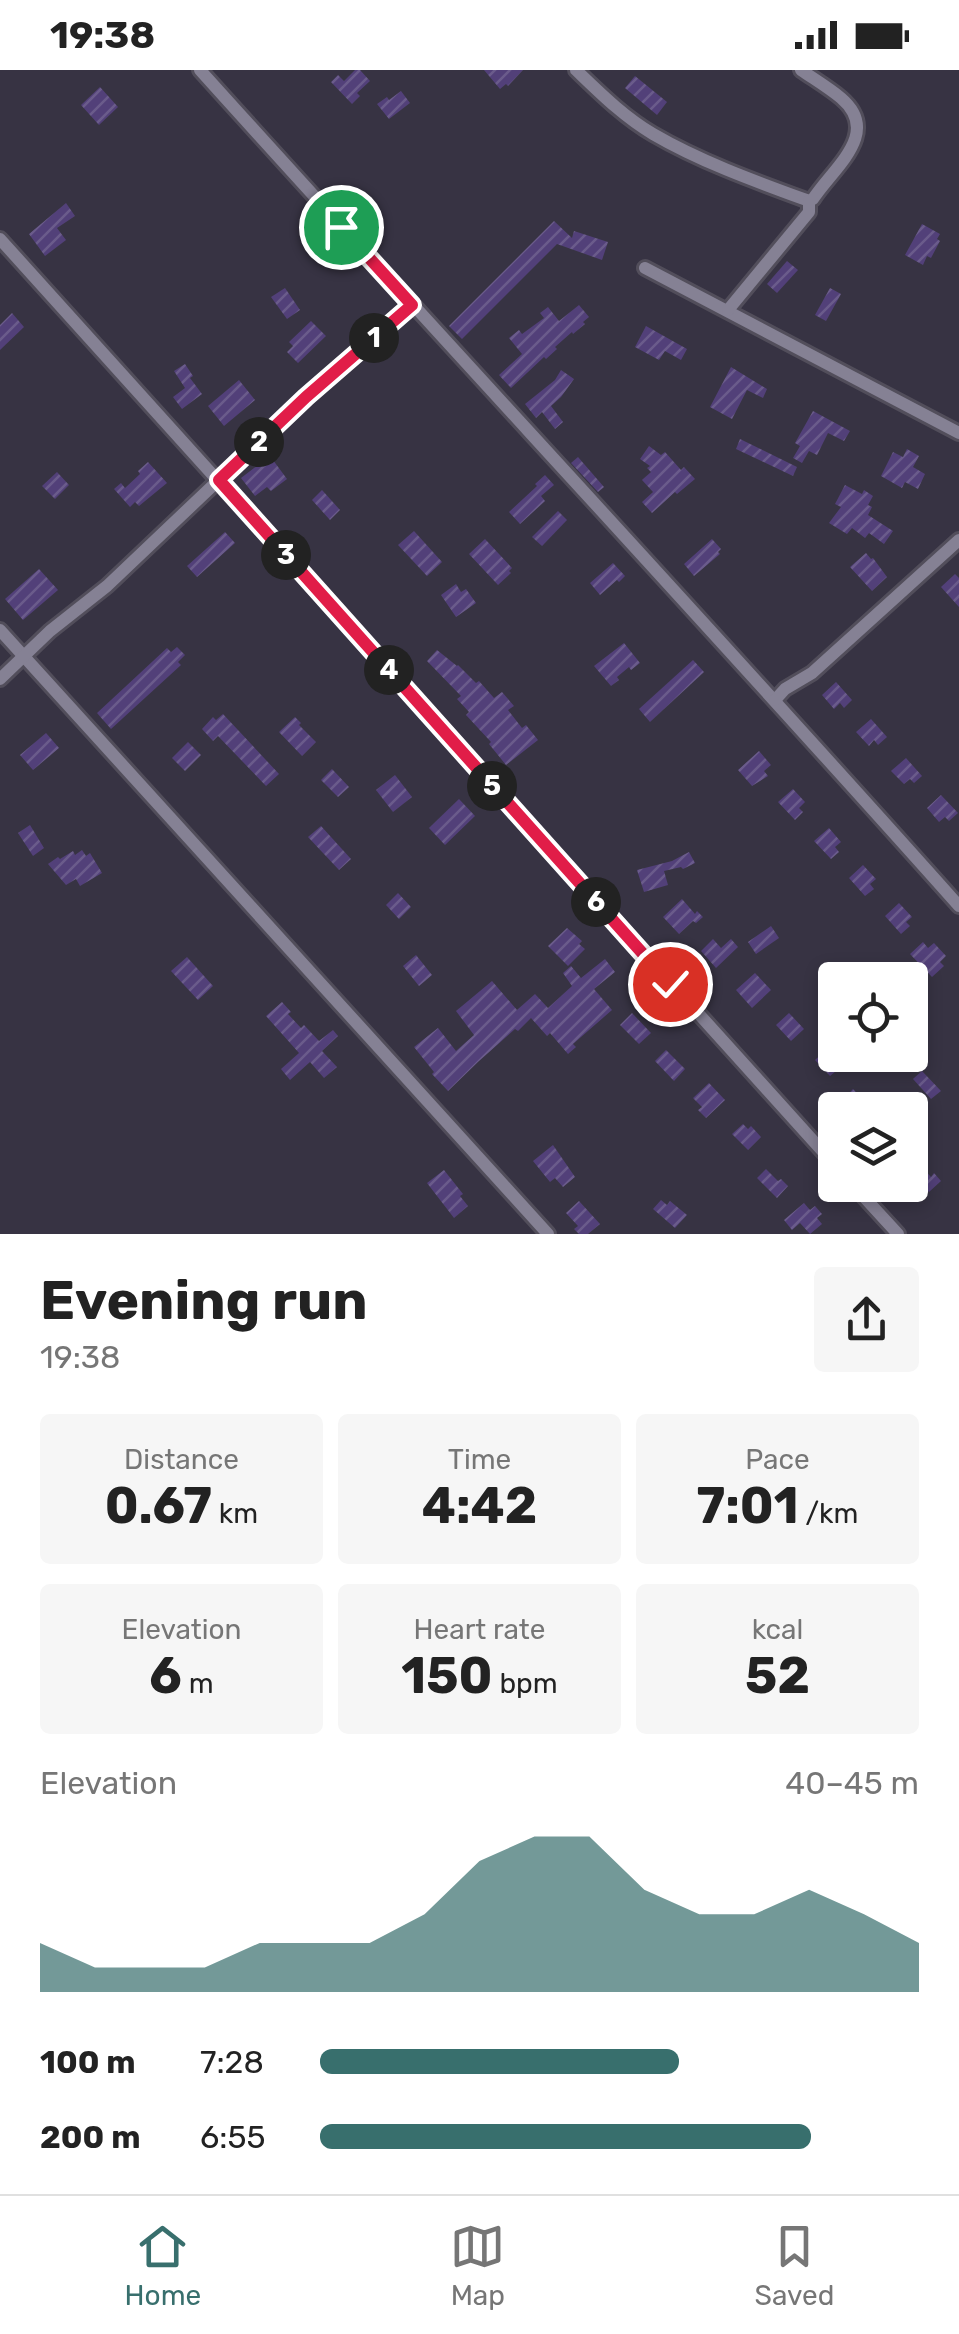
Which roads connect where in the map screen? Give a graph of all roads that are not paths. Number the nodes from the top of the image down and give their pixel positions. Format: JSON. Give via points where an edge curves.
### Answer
{"nodes":[{"id":1,"x":200,"y":70,"type":"edge"},
{"id":2,"x":576,"y":70,"type":"edge"},
{"id":3,"x":801,"y":70,"type":"edge"},
{"id":4,"x":809,"y":201,"type":"junction"},
{"id":5,"x":0,"y":239,"type":"edge"},
{"id":6,"x":646,"y":268,"type":"dead end"},
{"id":7,"x":412,"y":305,"type":"junction"},
{"id":8,"x":728,"y":310,"type":"junction"},
{"id":9,"x":959,"y":433,"type":"edge"},
{"id":10,"x":219,"y":480,"type":"junction"},
{"id":11,"x":959,"y":540,"type":"edge"},
{"id":12,"x":0,"y":630,"type":"edge"},
{"id":13,"x":24,"y":655,"type":"junction"},
{"id":14,"x":0,"y":679,"type":"edge"},
{"id":15,"x":776,"y":700,"type":"junction"},
{"id":16,"x":959,"y":906,"type":"edge"},
{"id":17,"x":818,"y":1146,"type":"edge"},
{"id":18,"x":869,"y":1202,"type":"edge"},
{"id":19,"x":548,"y":1234,"type":"edge"},
{"id":20,"x":898,"y":1234,"type":"edge"}],
"edges":[{"from":1,"to":7,"type":"street"},
{"from":2,"to":4,"type":"street","via":[[651,133]]},
{"from":3,"to":4,"type":"street","via":[[841,98],[859,128],[855,143]]},
{"from":4,"to":8,"type":"street","via":[[809,212]]},
{"from":5,"to":10,"type":"street"},
{"from":6,"to":8,"type":"street"},
{"from":7,"to":10,"type":"street"},
{"from":7,"to":15,"type":"street"},
{"from":8,"to":9,"type":"street"},
{"from":10,"to":13,"type":"street"},
{"from":10,"to":17,"type":"street"},
{"from":11,"to":15,"type":"street"},
{"from":12,"to":13,"type":"street"},
{"from":13,"to":14,"type":"street"},
{"from":13,"to":19,"type":"street"},
{"from":15,"to":16,"type":"street"},
{"from":18,"to":20,"type":"street"}]}
